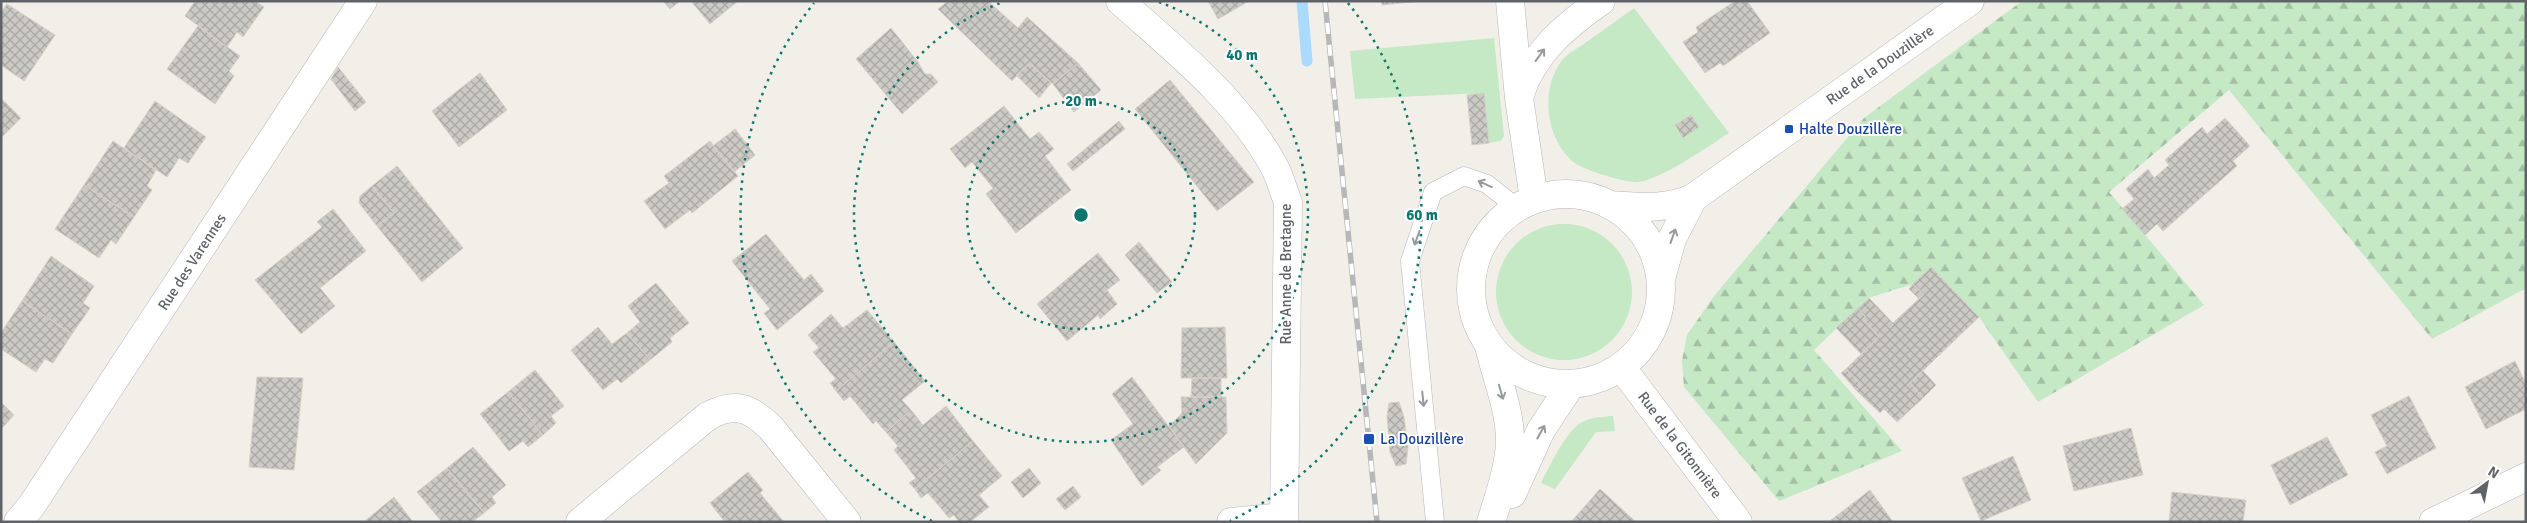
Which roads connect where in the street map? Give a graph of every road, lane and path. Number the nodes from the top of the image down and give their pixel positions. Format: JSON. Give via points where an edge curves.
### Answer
{"nodes":[{"id":1,"x":363,"y":1,"type":"edge"},
{"id":2,"x":1120,"y":1,"type":"edge"},
{"id":3,"x":1510,"y":1,"type":"edge"},
{"id":4,"x":1601,"y":1,"type":"edge"},
{"id":5,"x":1970,"y":1,"type":"edge"},
{"id":6,"x":1519,"y":98,"type":"junction"},
{"id":7,"x":1693,"y":198,"type":"junction"},
{"id":8,"x":1525,"y":203,"type":"junction"},
{"id":9,"x":1610,"y":205,"type":"junction"},
{"id":10,"x":1661,"y":278,"type":"junction"},
{"id":11,"x":1488,"y":345,"type":"junction"},
{"id":12,"x":1622,"y":368,"type":"junction"},
{"id":13,"x":1570,"y":386,"type":"junction"},
{"id":14,"x":2526,"y":477,"type":"edge"},
{"id":15,"x":1284,"y":520,"type":"edge"},
{"id":16,"x":18,"y":522,"type":"edge"},
{"id":17,"x":580,"y":522,"type":"edge"},
{"id":18,"x":848,"y":522,"type":"edge"},
{"id":19,"x":1231,"y":522,"type":"edge"},
{"id":20,"x":1435,"y":522,"type":"edge"},
{"id":21,"x":1492,"y":522,"type":"edge"},
{"id":22,"x":1738,"y":522,"type":"edge"},
{"id":23,"x":2433,"y":522,"type":"edge"}],
"edges":[{"from":1,"to":16,"type":"street","name":"Rue des Varennes","via":[[126,366]]},
{"from":2,"to":15,"type":"street","name":"Rue Anne de Bretagne","via":[[1215,88],[1243,119],[1275,168],[1288,202]]},
{"from":3,"to":6,"type":"street"},
{"from":6,"to":4,"type":"street","one_way":true,"via":[[1531,67],[1541,52],[1570,24]]},
{"from":5,"to":7,"type":"street","name":"Rue de la Douzillère"},
{"from":6,"to":8,"type":"street"},
{"from":7,"to":9,"type":"street","name":"Rue de la Douzillère","via":[[1677,205],[1658,207]]},
{"from":10,"to":7,"type":"street","name":"Rue de la Douzillère","one_way":true,"via":[[1675,231]]},
{"from":8,"to":9,"type":"street","via":[[1565,193],[1596,198]]},
{"from":8,"to":11,"type":"street","via":[[1492,228],[1477,255],[1470,286],[1474,317]]},
{"from":8,"to":20,"type":"lane","one_way":true,"via":[[1464,176],[1456,180],[1433,192],[1410,261]]},
{"from":9,"to":10,"type":"street","via":[[1623,212],[1645,234],[1658,261]]},
{"from":10,"to":12,"type":"street","via":[[1658,320],[1644,347]]},
{"from":11,"to":13,"type":"street","via":[[1512,369],[1539,382]]},
{"from":11,"to":21,"type":"street","one_way":true,"via":[[1510,443],[1507,468]]},
{"from":12,"to":13,"type":"street","via":[[1598,381]]},
{"from":12,"to":22,"type":"street","name":"Rue de la Gitonnière"},
{"from":21,"to":13,"type":"street","one_way":true,"via":[[1514,490],[1541,430]]},
{"from":14,"to":23,"type":"street"},
{"from":15,"to":19,"type":"street"},
{"from":17,"to":18,"type":"street","via":[[708,416],[722,408],[736,406],[770,427]]}]}
